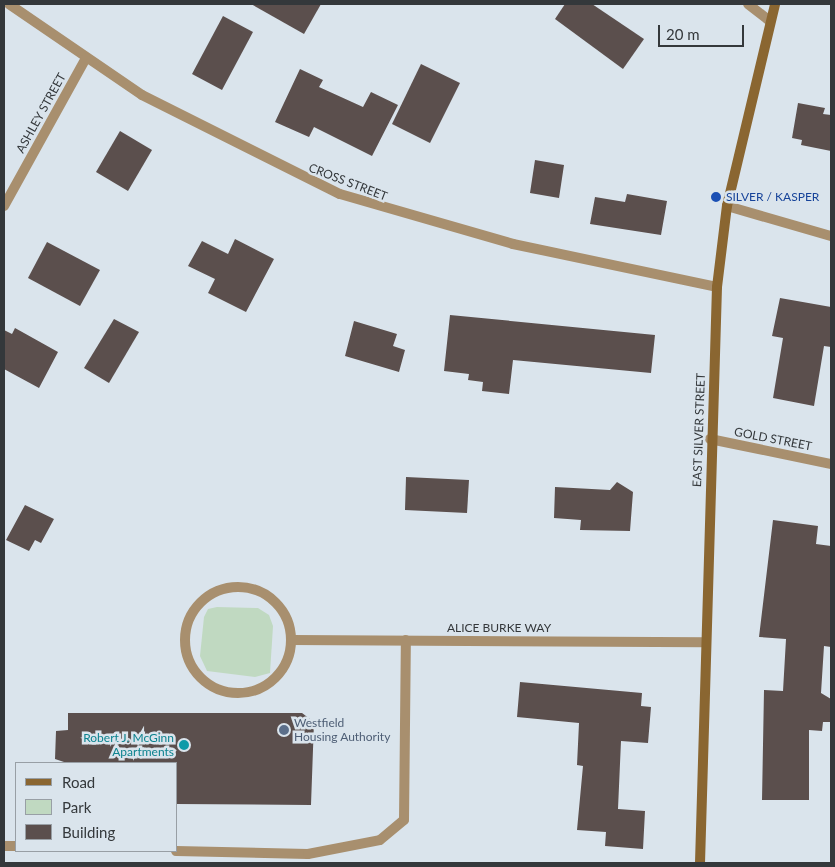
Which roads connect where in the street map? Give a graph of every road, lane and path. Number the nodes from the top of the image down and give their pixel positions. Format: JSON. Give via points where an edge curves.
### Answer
{"nodes":[{"id":1,"x":9,"y":4,"type":"edge"},
{"id":2,"x":748,"y":4,"type":"edge"},
{"id":3,"x":775,"y":4,"type":"edge"},
{"id":4,"x":770,"y":21,"type":"junction"},
{"id":5,"x":86,"y":58,"type":"junction"},
{"id":6,"x":4,"y":206,"type":"edge"},
{"id":7,"x":727,"y":206,"type":"junction"},
{"id":8,"x":831,"y":236,"type":"edge"},
{"id":9,"x":717,"y":287,"type":"junction"},
{"id":10,"x":710,"y":439,"type":"junction"},
{"id":11,"x":831,"y":464,"type":"edge"},
{"id":12,"x":292,"y":640,"type":"junction"},
{"id":13,"x":406,"y":640,"type":"junction"},
{"id":14,"x":705,"y":642,"type":"junction"},
{"id":15,"x":178,"y":850,"type":"edge"},
{"id":16,"x":700,"y":863,"type":"edge"}],
"edges":[{"from":1,"to":5,"type":"street","name":"CROSS STREET"},
{"from":2,"to":4,"type":"street"},
{"from":3,"to":4,"type":"main road","name":"EAST SILVER STREET"},
{"from":4,"to":7,"type":"main road","name":"EAST SILVER STREET"},
{"from":5,"to":6,"type":"street","name":"ASHLEY STREET"},
{"from":5,"to":9,"type":"street","name":"CROSS STREET","via":[[187,120],[294,174],[364,203],[513,244]]},
{"from":7,"to":8,"type":"street"},
{"from":7,"to":9,"type":"main road","name":"EAST SILVER STREET"},
{"from":9,"to":10,"type":"main road","name":"EAST SILVER STREET"},
{"from":10,"to":11,"type":"street","name":"GOLD STREET"},
{"from":10,"to":14,"type":"main road","name":"EAST SILVER STREET"},
{"from":12,"to":12,"type":"street","via":[[283,614],[264,594],[229,588],[198,606],[185,640],[196,673],[223,692],[239,694],[270,683],[282,671]]},
{"from":12,"to":13,"type":"street","name":"ALICE BURKE WAY"},
{"from":13,"to":14,"type":"street","name":"ALICE BURKE WAY"},
{"from":13,"to":15,"type":"street","via":[[404,820],[380,840],[308,854]]},
{"from":14,"to":16,"type":"main road","name":"EAST SILVER STREET"}]}
